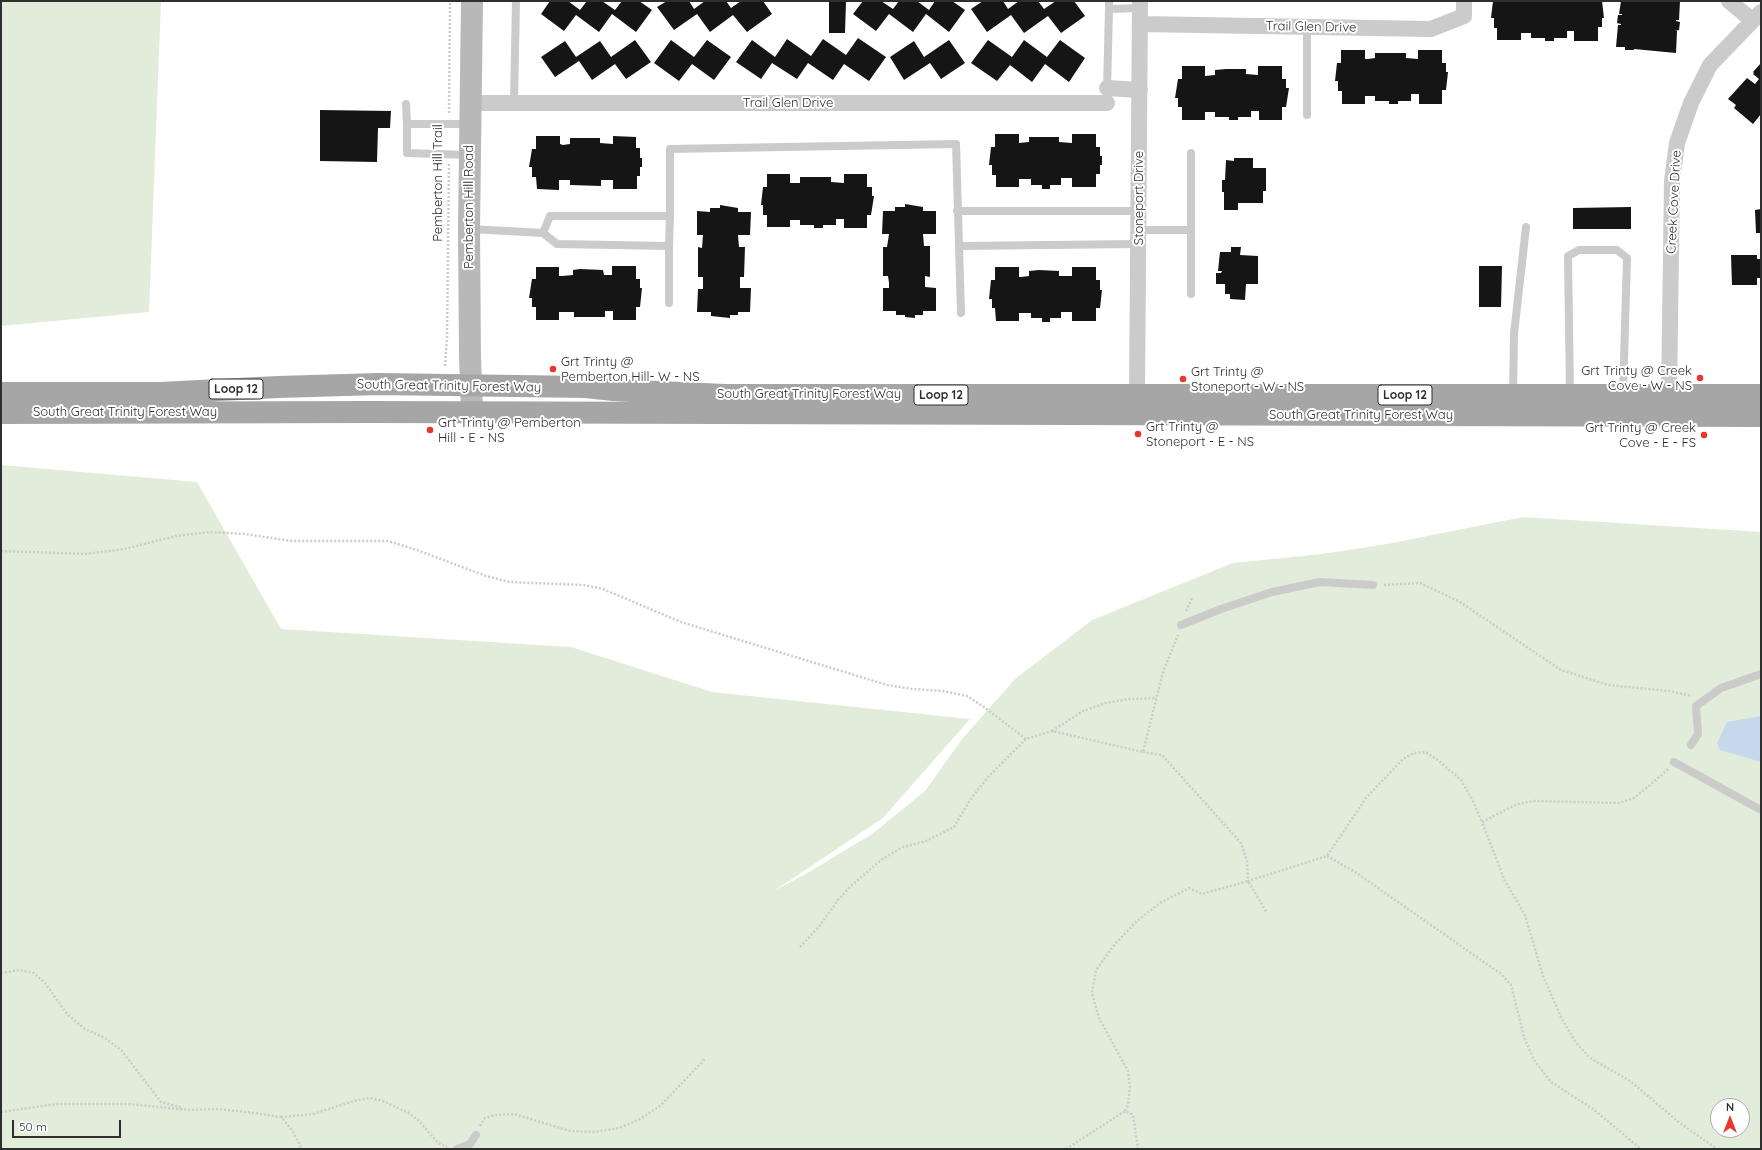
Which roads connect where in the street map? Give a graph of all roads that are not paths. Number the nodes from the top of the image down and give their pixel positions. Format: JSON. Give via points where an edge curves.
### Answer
{"nodes":[{"id":1,"x":472,"y":1,"type":"edge"},
{"id":2,"x":516,"y":1,"type":"edge"},
{"id":3,"x":1464,"y":1,"type":"edge"},
{"id":4,"x":1729,"y":1,"type":"edge"},
{"id":5,"x":1140,"y":4,"type":"edge"},
{"id":6,"x":1109,"y":5,"type":"edge"},
{"id":7,"x":1756,"y":16,"type":"edge"},
{"id":8,"x":1140,"y":24,"type":"junction"},
{"id":9,"x":1307,"y":27,"type":"junction"},
{"id":10,"x":1140,"y":90,"type":"junction"},
{"id":11,"x":1107,"y":96,"type":"junction"},
{"id":12,"x":514,"y":103,"type":"junction"},
{"id":13,"x":406,"y":104,"type":"dead end"},
{"id":14,"x":1307,"y":115,"type":"dead end"},
{"id":15,"x":463,"y":117,"type":"junction"},
{"id":16,"x":407,"y":124,"type":"junction"},
{"id":17,"x":1191,"y":153,"type":"dead end"},
{"id":18,"x":459,"y":155,"type":"junction"},
{"id":19,"x":958,"y":211,"type":"junction"},
{"id":20,"x":1139,"y":211,"type":"junction"},
{"id":21,"x":670,"y":216,"type":"junction"},
{"id":22,"x":1526,"y":226,"type":"dead end"},
{"id":23,"x":469,"y":229,"type":"junction"},
{"id":24,"x":1191,"y":230,"type":"junction"},
{"id":25,"x":543,"y":233,"type":"junction"},
{"id":26,"x":1139,"y":237,"type":"junction"},
{"id":27,"x":669,"y":246,"type":"junction"},
{"id":28,"x":958,"y":246,"type":"junction"},
{"id":29,"x":1191,"y":294,"type":"dead end"},
{"id":30,"x":670,"y":303,"type":"dead end"},
{"id":31,"x":961,"y":313,"type":"dead end"},
{"id":32,"x":471,"y":385,"type":"junction"},
{"id":33,"x":1,"y":393,"type":"edge"},
{"id":34,"x":1138,"y":394,"type":"junction"},
{"id":35,"x":1513,"y":394,"type":"junction"},
{"id":36,"x":1570,"y":394,"type":"junction"},
{"id":37,"x":1623,"y":395,"type":"junction"},
{"id":38,"x":1669,"y":395,"type":"junction"},
{"id":39,"x":1761,"y":395,"type":"edge"},
{"id":40,"x":1,"y":412,"type":"edge"},
{"id":41,"x":472,"y":413,"type":"junction"},
{"id":42,"x":1761,"y":416,"type":"edge"},
{"id":43,"x":1373,"y":585,"type":"road end"},
{"id":44,"x":1181,"y":625,"type":"road end"},
{"id":45,"x":1761,"y":674,"type":"edge"},
{"id":46,"x":1691,"y":745,"type":"dead end"},
{"id":47,"x":1674,"y":762,"type":"road end"},
{"id":48,"x":1761,"y":810,"type":"edge"},
{"id":49,"x":476,"y":1135,"type":"dead end"},
{"id":50,"x":452,"y":1149,"type":"edge"}],
"edges":[{"from":1,"to":15,"type":"street","name":"Pemberton Hill Road"},
{"from":2,"to":12,"type":"lane"},
{"from":3,"to":9,"type":"street","name":"Trail Glen Drive","via":[[1464,16],[1431,29]]},
{"from":4,"to":7,"type":"street"},
{"from":5,"to":6,"type":"lane"},
{"from":5,"to":8,"type":"street","name":"Stoneport Drive"},
{"from":6,"to":11,"type":"lane"},
{"from":7,"to":38,"type":"street","name":"Creek Cove Drive","via":[[1710,65],[1691,103],[1677,143],[1672,181]]},
{"from":8,"to":9,"type":"street","name":"Trail Glen Drive"},
{"from":8,"to":10,"type":"street","name":"Stoneport Drive"},
{"from":9,"to":14,"type":"lane"},
{"from":10,"to":11,"type":"street","name":"Trail Glen Drive"},
{"from":10,"to":20,"type":"street","name":"Stoneport Drive"},
{"from":11,"to":12,"type":"street","name":"Trail Glen Drive"},
{"from":12,"to":15,"type":"street","name":"Trail Glen Drive"},
{"from":13,"to":16,"type":"lane"},
{"from":15,"to":16,"type":"lane"},
{"from":15,"to":18,"type":"street","name":"Pemberton Hill Road"},
{"from":16,"to":18,"type":"lane","via":[[407,152]]},
{"from":17,"to":24,"type":"lane"},
{"from":18,"to":23,"type":"street","name":"Pemberton Hill Road"},
{"from":19,"to":20,"type":"lane"},
{"from":19,"to":21,"type":"lane","via":[[956,144],[948,144],[670,149]]},
{"from":19,"to":28,"type":"lane"},
{"from":20,"to":26,"type":"street","name":"Stoneport Drive"},
{"from":21,"to":25,"type":"lane","via":[[550,216]]},
{"from":21,"to":27,"type":"lane"},
{"from":22,"to":35,"type":"lane","via":[[1514,334]]},
{"from":23,"to":25,"type":"lane"},
{"from":23,"to":32,"type":"street","name":"Pemberton Hill Road"},
{"from":24,"to":26,"type":"lane"},
{"from":24,"to":29,"type":"lane"},
{"from":25,"to":27,"type":"lane","via":[[556,244]]},
{"from":26,"to":28,"type":"lane"},
{"from":26,"to":34,"type":"street","name":"Stoneport Drive"},
{"from":27,"to":30,"type":"lane"},
{"from":28,"to":31,"type":"lane"},
{"from":32,"to":33,"type":"main road","name":"South Great Trinity Forest Way","number":"Loop 12","via":[[278,386],[160,393]]},
{"from":32,"to":34,"type":"main road","name":"South Great Trinity Forest Way","number":"Loop 12","via":[[585,387],[725,394]]},
{"from":32,"to":41,"type":"street","name":"Pemberton Hill Road"},
{"from":34,"to":35,"type":"main road","name":"South Great Trinity Forest Way","number":"Loop 12"},
{"from":35,"to":36,"type":"main road","name":"South Great Trinity Forest Way","number":"Loop 12"},
{"from":36,"to":37,"type":"main road","name":"South Great Trinity Forest Way","number":"Loop 12"},
{"from":36,"to":37,"type":"lane","via":[[1568,256],[1579,250],[1617,250],[1627,258]]},
{"from":37,"to":38,"type":"main road","name":"South Great Trinity Forest Way","number":"Loop 12"},
{"from":38,"to":39,"type":"main road","name":"South Great Trinity Forest Way","number":"Loop 12"},
{"from":40,"to":41,"type":"main road","name":"South Great Trinity Forest Way","number":"Loop 12"},
{"from":41,"to":42,"type":"main road","name":"South Great Trinity Forest Way","number":"Loop 12"},
{"from":43,"to":44,"type":"lane","via":[[1313,583],[1272,592]]},
{"from":45,"to":46,"type":"lane","via":[[1721,688],[1696,706],[1698,734]]},
{"from":47,"to":48,"type":"lane"},
{"from":49,"to":50,"type":"lane","via":[[470,1144]]}]}
